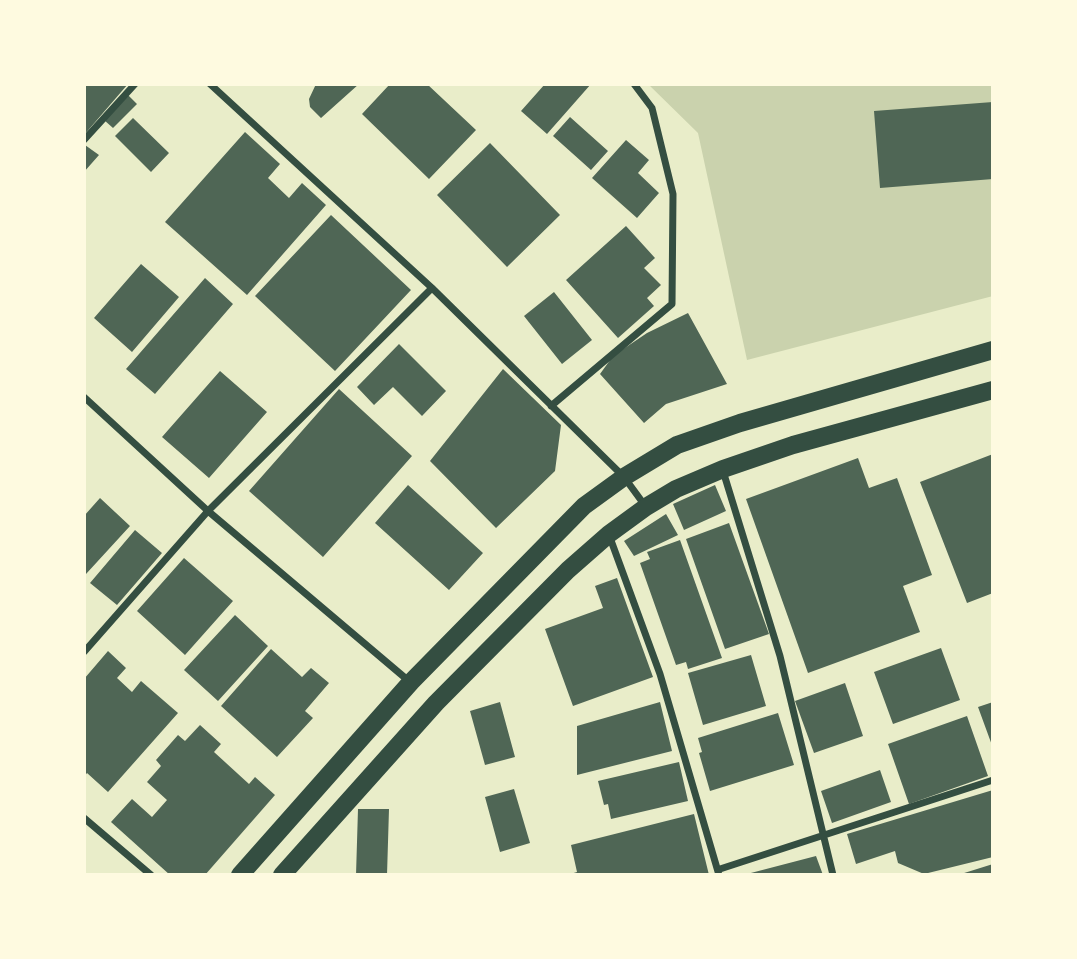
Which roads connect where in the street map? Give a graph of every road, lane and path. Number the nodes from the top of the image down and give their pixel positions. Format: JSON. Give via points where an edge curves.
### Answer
{"nodes":[{"id":1,"x":135,"y":84,"type":"edge"},
{"id":2,"x":210,"y":84,"type":"edge"},
{"id":3,"x":634,"y":84,"type":"edge"},
{"id":4,"x":84,"y":140,"type":"edge"},
{"id":5,"x":432,"y":288,"type":"junction"},
{"id":6,"x":993,"y":350,"type":"edge"},
{"id":7,"x":993,"y":390,"type":"edge"},
{"id":8,"x":84,"y":397,"type":"edge"},
{"id":9,"x":551,"y":406,"type":"junction"},
{"id":10,"x":723,"y":469,"type":"junction"},
{"id":11,"x":624,"y":477,"type":"junction"},
{"id":12,"x":646,"y":507,"type":"junction"},
{"id":13,"x":208,"y":510,"type":"junction"},
{"id":14,"x":609,"y":534,"type":"junction"},
{"id":15,"x":84,"y":652,"type":"edge"},
{"id":16,"x":411,"y":682,"type":"junction"},
{"id":17,"x":993,"y":780,"type":"edge"},
{"id":18,"x":84,"y":818,"type":"edge"},
{"id":19,"x":825,"y":835,"type":"junction"},
{"id":20,"x":719,"y":872,"type":"edge"},
{"id":21,"x":151,"y":875,"type":"edge"},
{"id":22,"x":240,"y":875,"type":"edge"},
{"id":23,"x":282,"y":875,"type":"edge"},
{"id":24,"x":834,"y":875,"type":"edge"}],
"edges":[{"from":1,"to":4,"type":"street"},
{"from":2,"to":5,"type":"street"},
{"from":3,"to":9,"type":"street","via":[[652,108],[673,194],[672,304]]},
{"from":5,"to":9,"type":"street"},
{"from":5,"to":13,"type":"street"},
{"from":6,"to":11,"type":"main road","via":[[740,423],[677,445]]},
{"from":7,"to":10,"type":"main road"},
{"from":8,"to":13,"type":"street"},
{"from":9,"to":11,"type":"street"},
{"from":10,"to":12,"type":"main road"},
{"from":10,"to":19,"type":"street","via":[[780,656]]},
{"from":11,"to":12,"type":"street"},
{"from":11,"to":16,"type":"main road","via":[[584,506]]},
{"from":12,"to":14,"type":"main road"},
{"from":13,"to":15,"type":"street"},
{"from":13,"to":16,"type":"street"},
{"from":14,"to":20,"type":"street","via":[[660,674]]},
{"from":14,"to":23,"type":"main road","via":[[436,703]]},
{"from":16,"to":22,"type":"main road"},
{"from":17,"to":19,"type":"street"},
{"from":18,"to":21,"type":"street"},
{"from":19,"to":20,"type":"street"},
{"from":19,"to":24,"type":"street"}]}
